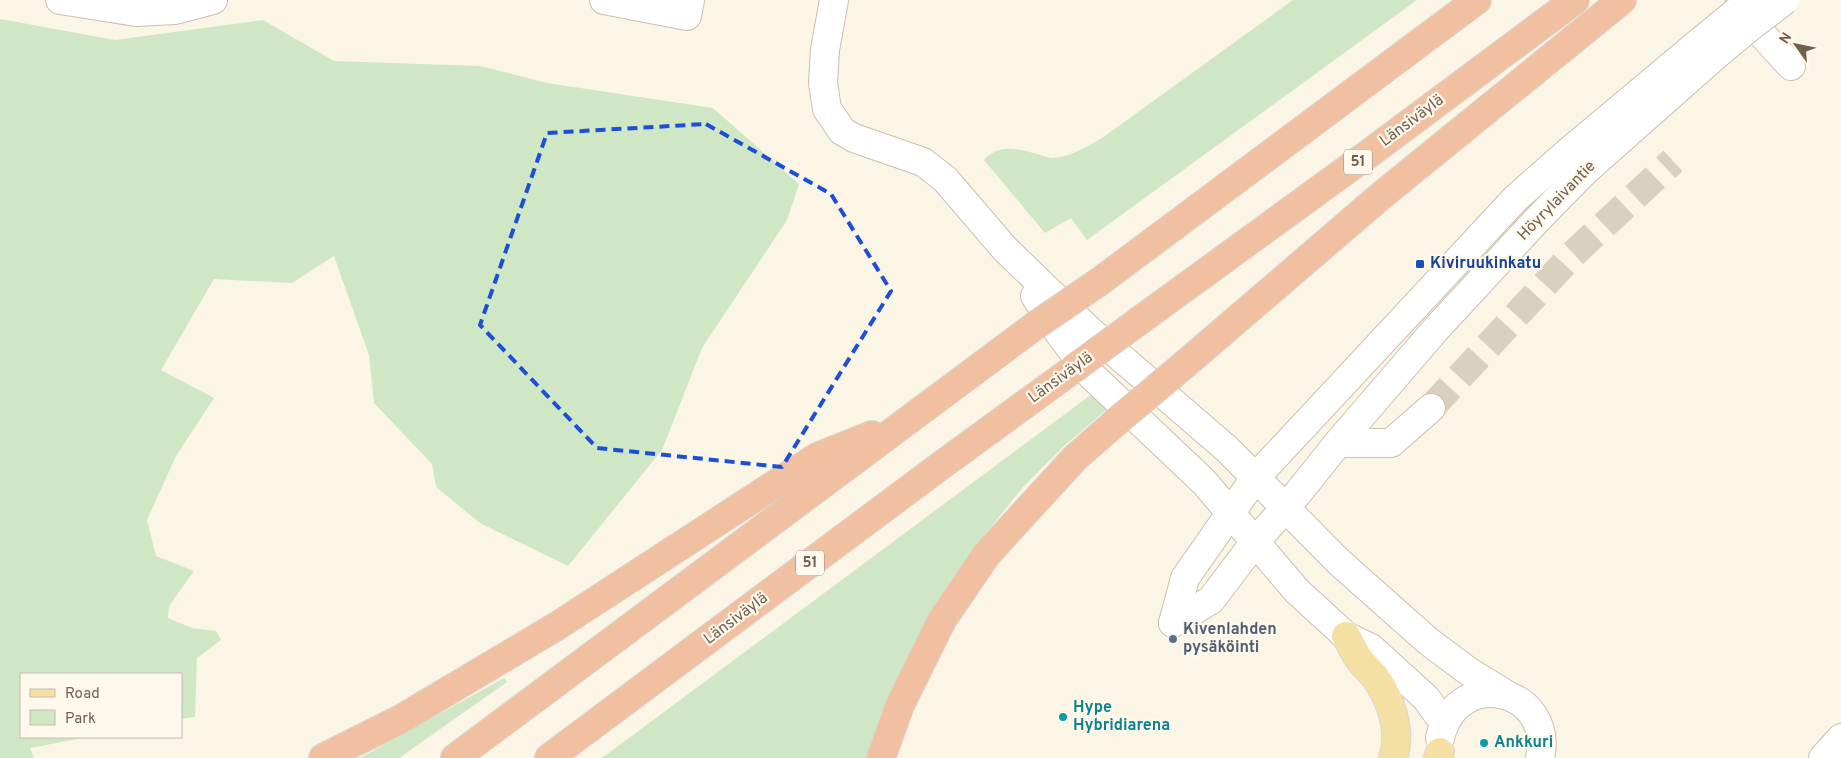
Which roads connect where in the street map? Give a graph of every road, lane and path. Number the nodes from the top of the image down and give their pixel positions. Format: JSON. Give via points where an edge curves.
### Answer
{"nodes":[{"id":1,"x":60,"y":0,"type":"edge"},
{"id":2,"x":214,"y":0,"type":"edge"},
{"id":3,"x":604,"y":0,"type":"edge"},
{"id":4,"x":690,"y":0,"type":"edge"},
{"id":5,"x":834,"y":0,"type":"edge"},
{"id":6,"x":1477,"y":0,"type":"edge"},
{"id":7,"x":1575,"y":0,"type":"edge"},
{"id":8,"x":1622,"y":0,"type":"edge"},
{"id":9,"x":1730,"y":0,"type":"edge"},
{"id":10,"x":1751,"y":0,"type":"edge"},
{"id":11,"x":1785,"y":0,"type":"edge"},
{"id":12,"x":1708,"y":48,"type":"junction"},
{"id":13,"x":1792,"y":66,"type":"dead end"},
{"id":14,"x":1005,"y":249,"type":"junction"},
{"id":15,"x":1431,"y":408,"type":"tunnel mouth"},
{"id":16,"x":907,"y":421,"type":"junction"},
{"id":17,"x":1338,"y":443,"type":"junction"},
{"id":18,"x":1255,"y":478,"type":"junction"},
{"id":19,"x":1285,"y":508,"type":"junction"},
{"id":20,"x":1230,"y":512,"type":"junction"},
{"id":21,"x":1255,"y":542,"type":"junction"},
{"id":22,"x":1346,"y":636,"type":"junction"},
{"id":23,"x":1506,"y":695,"type":"junction"},
{"id":24,"x":1444,"y":723,"type":"junction"},
{"id":25,"x":1841,"y":738,"type":"edge"},
{"id":26,"x":1541,"y":747,"type":"edge"},
{"id":27,"x":1440,"y":756,"type":"edge"},
{"id":28,"x":323,"y":758,"type":"edge"},
{"id":29,"x":455,"y":758,"type":"edge"},
{"id":30,"x":549,"y":758,"type":"edge"},
{"id":31,"x":881,"y":758,"type":"edge"},
{"id":32,"x":1393,"y":758,"type":"edge"},
{"id":33,"x":1559,"y":758,"type":"edge"},
{"id":34,"x":1823,"y":758,"type":"edge"}],
"edges":[{"from":1,"to":2,"type":"street","via":[[136,12],[176,10]]},
{"from":3,"to":4,"type":"street","via":[[687,16]]},
{"from":5,"to":14,"type":"street","via":[[823,83],[827,109],[834,122],[854,138],[923,162],[945,179]]},
{"from":6,"to":16,"type":"highway","bridge":true},
{"from":7,"to":30,"type":"highway","name":"Länsiväylä","number":"51","bridge":true,"via":[[942,464]]},
{"from":8,"to":31,"type":"highway","bridge":true,"via":[[1382,195],[1075,458],[987,554],[942,620],[900,705]]},
{"from":9,"to":13,"type":"street"},
{"from":10,"to":12,"type":"street","name":"Höyrylaivantie","bridge":true},
{"from":11,"to":12,"type":"street","name":"Höyrylaivantie","bridge":true},
{"from":12,"to":17,"type":"street","name":"Höyrylaivantie","via":[[1585,171],[1436,330]]},
{"from":12,"to":18,"type":"street","name":"Höyrylaivantie","via":[[1567,153],[1516,198]]},
{"from":14,"to":18,"type":"street","via":[[1089,330],[1227,449]]},
{"from":14,"to":20,"type":"street","via":[[1058,333],[1091,375],[1204,482]]},
{"from":15,"to":17,"type":"street","via":[[1391,443]]},
{"from":16,"to":28,"type":"highway","via":[[817,457],[557,626],[401,719]]},
{"from":16,"to":29,"type":"highway"},
{"from":17,"to":19,"type":"street","name":"Höyrylaivantie"},
{"from":18,"to":19,"type":"street"},
{"from":18,"to":20,"type":"street","name":"Höyrylaivantie"},
{"from":19,"to":21,"type":"street","name":"Höyrylaivantie"},
{"from":19,"to":23,"type":"street","via":[[1339,562],[1428,641]]},
{"from":20,"to":21,"type":"street"},
{"from":20,"to":21,"type":"street","name":"Höyrylaivantie","via":[[1185,578],[1173,622],[1211,600]]},
{"from":21,"to":22,"type":"street","via":[[1297,591]]},
{"from":22,"to":24,"type":"street","via":[[1371,648],[1426,698]]},
{"from":22,"to":32,"type":"main road","via":[[1386,695],[1393,713],[1396,730]]},
{"from":23,"to":24,"type":"street","via":[[1488,693],[1470,697],[1455,707]]},
{"from":23,"to":26,"type":"street","via":[[1523,704],[1535,718]]},
{"from":24,"to":27,"type":"street"},
{"from":25,"to":34,"type":"street"},
{"from":26,"to":33,"type":"street"}]}
